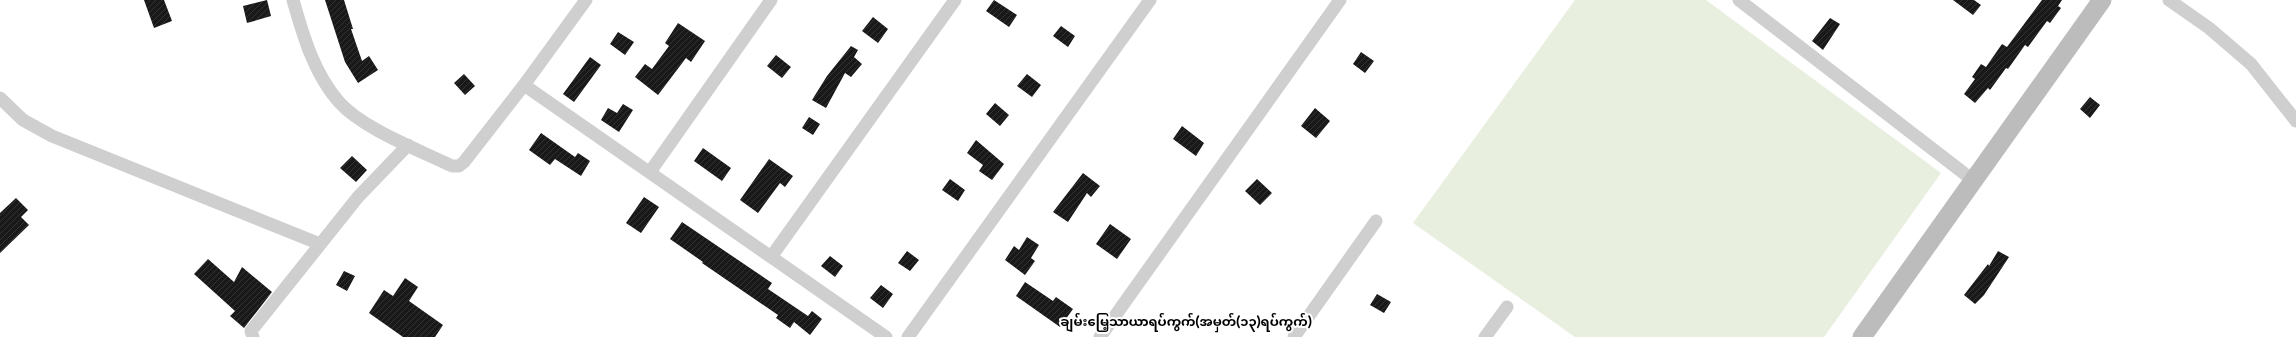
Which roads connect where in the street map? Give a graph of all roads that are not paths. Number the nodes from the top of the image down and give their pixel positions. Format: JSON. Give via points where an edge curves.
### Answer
{"nodes":[{"id":1,"x":293,"y":0,"type":"edge"},
{"id":2,"x":586,"y":0,"type":"edge"},
{"id":3,"x":771,"y":0,"type":"edge"},
{"id":4,"x":955,"y":0,"type":"edge"},
{"id":5,"x":1150,"y":0,"type":"edge"},
{"id":6,"x":1340,"y":0,"type":"edge"},
{"id":7,"x":1739,"y":0,"type":"edge"},
{"id":8,"x":2102,"y":0,"type":"edge"},
{"id":9,"x":2169,"y":0,"type":"edge"},
{"id":10,"x":524,"y":85,"type":"junction"},
{"id":11,"x":0,"y":98,"type":"edge"},
{"id":12,"x":2296,"y":121,"type":"edge"},
{"id":13,"x":408,"y":145,"type":"junction"},
{"id":14,"x":650,"y":172,"type":"junction"},
{"id":15,"x":1974,"y":181,"type":"junction"},
{"id":16,"x":1376,"y":221,"type":"dead end"},
{"id":17,"x":320,"y":244,"type":"junction"},
{"id":18,"x":771,"y":256,"type":"junction"},
{"id":19,"x":1507,"y":307,"type":"dead end"},
{"id":20,"x":253,"y":337,"type":"edge"},
{"id":21,"x":886,"y":337,"type":"edge"},
{"id":22,"x":908,"y":337,"type":"edge"},
{"id":23,"x":1100,"y":337,"type":"edge"},
{"id":24,"x":1294,"y":337,"type":"edge"},
{"id":25,"x":1486,"y":337,"type":"edge"},
{"id":26,"x":1862,"y":337,"type":"edge"}],
"edges":[{"from":1,"to":13,"type":"street","via":[[319,73],[339,102],[370,126]]},
{"from":2,"to":10,"type":"street"},
{"from":3,"to":14,"type":"street"},
{"from":4,"to":18,"type":"street"},
{"from":5,"to":22,"type":"street"},
{"from":6,"to":23,"type":"street"},
{"from":7,"to":15,"type":"street"},
{"from":8,"to":15,"type":"main road"},
{"from":9,"to":12,"type":"street","via":[[2209,28],[2251,64]]},
{"from":10,"to":13,"type":"street","via":[[459,166],[452,166]]},
{"from":10,"to":14,"type":"street"},
{"from":11,"to":17,"type":"street","via":[[23,120],[52,136]]},
{"from":13,"to":17,"type":"street","via":[[358,197]]},
{"from":14,"to":18,"type":"street"},
{"from":15,"to":26,"type":"main road"},
{"from":16,"to":24,"type":"street"},
{"from":17,"to":20,"type":"street","via":[[251,331]]},
{"from":18,"to":21,"type":"street"},
{"from":19,"to":25,"type":"street"}]}
